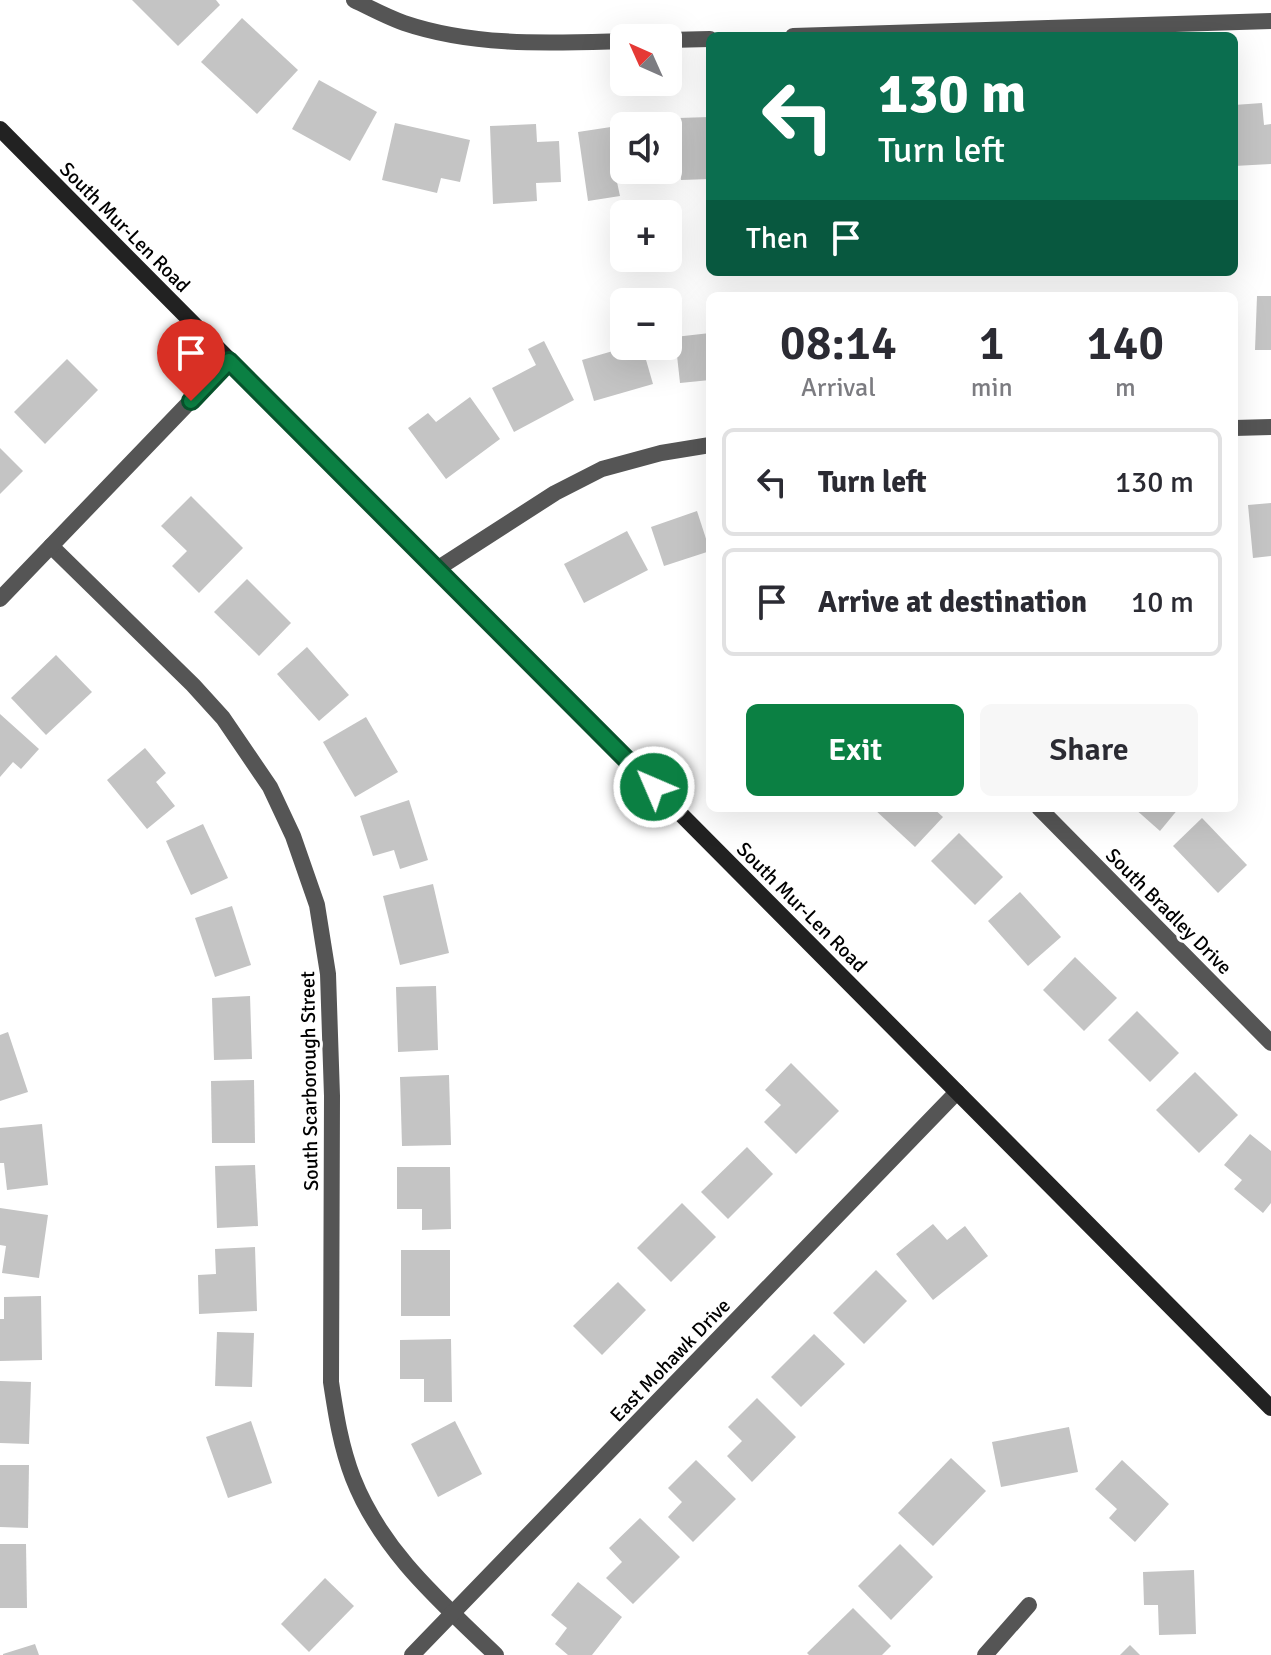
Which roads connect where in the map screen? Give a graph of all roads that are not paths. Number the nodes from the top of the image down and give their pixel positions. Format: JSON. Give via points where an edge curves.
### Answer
{"nodes":[{"id":1,"x":354,"y":0,"type":"edge"},
{"id":2,"x":1271,"y":21,"type":"edge"},
{"id":3,"x":920,"y":32,"type":"edge"},
{"id":4,"x":706,"y":39,"type":"edge"},
{"id":5,"x":682,"y":40,"type":"edge"},
{"id":6,"x":610,"y":41,"type":"edge"},
{"id":7,"x":0,"y":129,"type":"edge"},
{"id":8,"x":229,"y":361,"type":"junction"},
{"id":9,"x":1271,"y":427,"type":"edge"},
{"id":10,"x":1238,"y":428,"type":"edge"},
{"id":11,"x":706,"y":446,"type":"edge"},
{"id":12,"x":51,"y":546,"type":"junction"},
{"id":13,"x":437,"y":569,"type":"junction"},
{"id":14,"x":0,"y":599,"type":"edge"},
{"id":15,"x":1043,"y":812,"type":"edge"},
{"id":16,"x":1271,"y":1043,"type":"edge"},
{"id":17,"x":957,"y":1092,"type":"junction"},
{"id":18,"x":1271,"y":1408,"type":"edge"},
{"id":19,"x":1029,"y":1605,"type":"dead end"},
{"id":20,"x":452,"y":1613,"type":"junction"},
{"id":21,"x":412,"y":1655,"type":"edge"},
{"id":22,"x":496,"y":1655,"type":"edge"},
{"id":23,"x":985,"y":1655,"type":"edge"}],
"edges":[{"from":1,"to":6,"type":"street","via":[[402,23],[449,36],[509,43]]},
{"from":2,"to":3,"type":"street"},
{"from":4,"to":5,"type":"street"},
{"from":7,"to":8,"type":"main road","name":"South Mur-Len Road"},
{"from":8,"to":12,"type":"street"},
{"from":8,"to":13,"type":"main road","name":"South Mur-Len Road"},
{"from":9,"to":10,"type":"street"},
{"from":11,"to":13,"type":"street","via":[[602,469]]},
{"from":12,"to":14,"type":"street"},
{"from":12,"to":20,"type":"street","name":"South Scarborough Street","via":[[223,718],[270,787],[293,836],[317,905],[328,974],[331,1382],[338,1427],[371,1516],[395,1553]]},
{"from":13,"to":17,"type":"main road","name":"South Mur-Len Road"},
{"from":15,"to":16,"type":"street","name":"South Bradley Drive"},
{"from":17,"to":18,"type":"main road","name":"South Mur-Len Road"},
{"from":17,"to":20,"type":"street","name":"East Mohawk Drive"},
{"from":19,"to":23,"type":"street"},
{"from":20,"to":21,"type":"street","name":"East Mohawk Drive"},
{"from":20,"to":22,"type":"street","name":"South Scarborough Street"}]}
